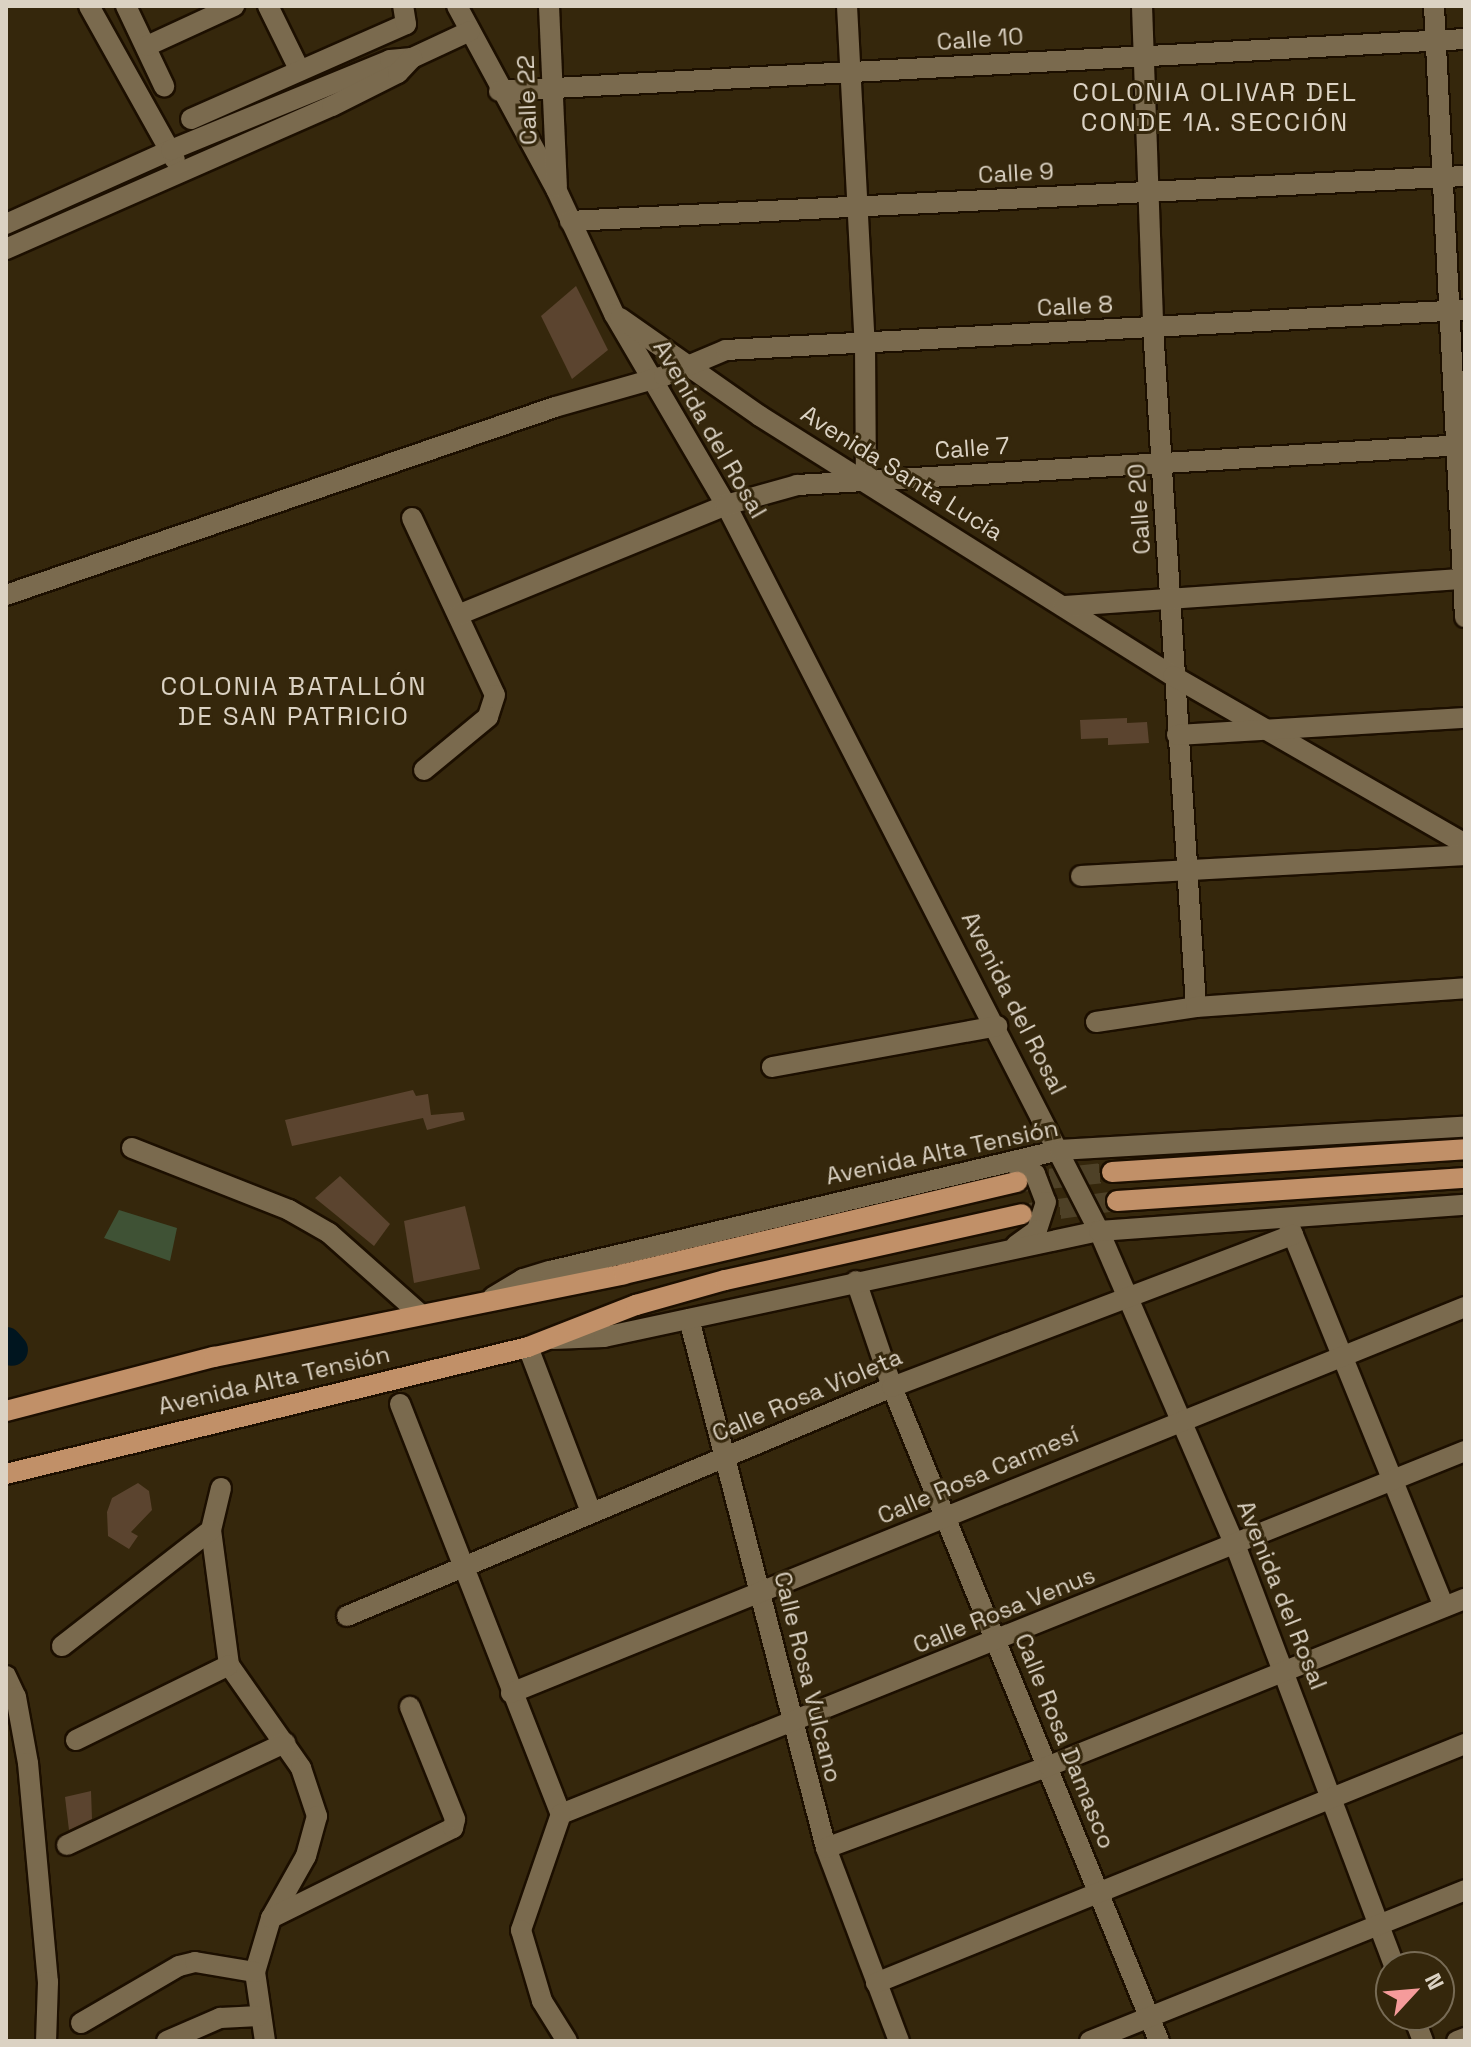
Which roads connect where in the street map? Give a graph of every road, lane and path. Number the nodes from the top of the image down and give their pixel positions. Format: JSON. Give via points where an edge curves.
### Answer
{"nodes":[{"id":1,"x":126,"y":6,"type":"edge"},
{"id":2,"x":234,"y":6,"type":"edge"},
{"id":3,"x":268,"y":6,"type":"edge"},
{"id":4,"x":457,"y":6,"type":"edge"},
{"id":5,"x":549,"y":6,"type":"edge"},
{"id":6,"x":847,"y":6,"type":"edge"},
{"id":7,"x":1142,"y":6,"type":"edge"},
{"id":8,"x":1434,"y":6,"type":"edge"},
{"id":9,"x":95,"y":8,"type":"edge"},
{"id":10,"x":404,"y":15,"type":"edge"},
{"id":11,"x":470,"y":31,"type":"junction"},
{"id":12,"x":1465,"y":39,"type":"edge"},
{"id":13,"x":1436,"y":41,"type":"junction"},
{"id":14,"x":147,"y":46,"type":"junction"},
{"id":15,"x":1144,"y":54,"type":"junction"},
{"id":16,"x":412,"y":58,"type":"junction"},
{"id":17,"x":300,"y":71,"type":"junction"},
{"id":18,"x":850,"y":74,"type":"junction"},
{"id":19,"x":553,"y":85,"type":"junction"},
{"id":20,"x":164,"y":86,"type":"dead end"},
{"id":21,"x":499,"y":91,"type":"junction"},
{"id":22,"x":191,"y":119,"type":"dead end"},
{"id":23,"x":171,"y":150,"type":"junction"},
{"id":24,"x":180,"y":170,"type":"junction"},
{"id":25,"x":1465,"y":176,"type":"edge"},
{"id":26,"x":1443,"y":177,"type":"junction"},
{"id":27,"x":557,"y":191,"type":"junction"},
{"id":28,"x":1149,"y":191,"type":"junction"},
{"id":29,"x":858,"y":207,"type":"junction"},
{"id":30,"x":570,"y":221,"type":"junction"},
{"id":31,"x":6,"y":224,"type":"edge"},
{"id":32,"x":6,"y":249,"type":"edge"},
{"id":33,"x":1457,"y":310,"type":"edge"},
{"id":34,"x":614,"y":314,"type":"junction"},
{"id":35,"x":1153,"y":327,"type":"junction"},
{"id":36,"x":865,"y":344,"type":"junction"},
{"id":37,"x":690,"y":364,"type":"junction"},
{"id":38,"x":650,"y":377,"type":"junction"},
{"id":39,"x":1461,"y":446,"type":"edge"},
{"id":40,"x":1161,"y":461,"type":"junction"},
{"id":41,"x":866,"y":480,"type":"junction"},
{"id":42,"x":726,"y":505,"type":"junction"},
{"id":43,"x":412,"y":518,"type":"dead end"},
{"id":44,"x":1464,"y":579,"type":"edge"},
{"id":45,"x":6,"y":595,"type":"edge"},
{"id":46,"x":1171,"y":596,"type":"junction"},
{"id":47,"x":1064,"y":606,"type":"junction"},
{"id":48,"x":458,"y":615,"type":"junction"},
{"id":49,"x":1465,"y":617,"type":"edge"},
{"id":50,"x":1173,"y":676,"type":"junction"},
{"id":51,"x":1465,"y":718,"type":"edge"},
{"id":52,"x":1274,"y":731,"type":"junction"},
{"id":53,"x":1177,"y":735,"type":"junction"},
{"id":54,"x":424,"y":770,"type":"dead end"},
{"id":55,"x":1465,"y":844,"type":"edge"},
{"id":56,"x":1465,"y":855,"type":"edge"},
{"id":57,"x":1186,"y":868,"type":"junction"},
{"id":58,"x":1081,"y":876,"type":"dead end"},
{"id":59,"x":1465,"y":988,"type":"edge"},
{"id":60,"x":1196,"y":1007,"type":"junction"},
{"id":61,"x":1096,"y":1022,"type":"dead end"},
{"id":62,"x":997,"y":1026,"type":"junction"},
{"id":63,"x":772,"y":1067,"type":"dead end"},
{"id":64,"x":1465,"y":1127,"type":"edge"},
{"id":65,"x":132,"y":1148,"type":"dead end"},
{"id":66,"x":1465,"y":1149,"type":"edge"},
{"id":67,"x":1060,"y":1150,"type":"junction"},
{"id":68,"x":1011,"y":1162,"type":"junction"},
{"id":69,"x":1112,"y":1172,"type":"tunnel mouth"},
{"id":70,"x":1465,"y":1178,"type":"edge"},
{"id":71,"x":1017,"y":1182,"type":"tunnel mouth"},
{"id":72,"x":1117,"y":1201,"type":"tunnel mouth"},
{"id":73,"x":1465,"y":1205,"type":"edge"},
{"id":74,"x":1022,"y":1214,"type":"tunnel mouth"},
{"id":75,"x":1284,"y":1214,"type":"junction"},
{"id":76,"x":1099,"y":1231,"type":"junction"},
{"id":77,"x":1293,"y":1235,"type":"junction"},
{"id":78,"x":1013,"y":1247,"type":"junction"},
{"id":79,"x":856,"y":1281,"type":"junction"},
{"id":80,"x":1128,"y":1294,"type":"junction"},
{"id":81,"x":493,"y":1297,"type":"junction"},
{"id":82,"x":1465,"y":1307,"type":"edge"},
{"id":83,"x":419,"y":1313,"type":"junction"},
{"id":84,"x":689,"y":1319,"type":"junction"},
{"id":85,"x":553,"y":1339,"type":"junction"},
{"id":86,"x":528,"y":1347,"type":"junction"},
{"id":87,"x":1345,"y":1354,"type":"junction"},
{"id":88,"x":892,"y":1387,"type":"junction"},
{"id":89,"x":400,"y":1404,"type":"dead end"},
{"id":90,"x":6,"y":1411,"type":"edge"},
{"id":91,"x":1183,"y":1419,"type":"junction"},
{"id":92,"x":1465,"y":1451,"type":"edge"},
{"id":93,"x":723,"y":1459,"type":"junction"},
{"id":94,"x":6,"y":1474,"type":"edge"},
{"id":95,"x":1395,"y":1480,"type":"junction"},
{"id":96,"x":221,"y":1488,"type":"dead end"},
{"id":97,"x":591,"y":1512,"type":"junction"},
{"id":98,"x":944,"y":1517,"type":"junction"},
{"id":99,"x":211,"y":1530,"type":"junction"},
{"id":100,"x":1236,"y":1547,"type":"junction"},
{"id":101,"x":461,"y":1565,"type":"junction"},
{"id":102,"x":760,"y":1595,"type":"junction"},
{"id":103,"x":1465,"y":1599,"type":"edge"},
{"id":104,"x":1444,"y":1607,"type":"junction"},
{"id":105,"x":347,"y":1616,"type":"dead end"},
{"id":106,"x":996,"y":1640,"type":"junction"},
{"id":107,"x":62,"y":1646,"type":"dead end"},
{"id":108,"x":229,"y":1665,"type":"junction"},
{"id":109,"x":1285,"y":1671,"type":"junction"},
{"id":110,"x":6,"y":1676,"type":"edge"},
{"id":111,"x":511,"y":1693,"type":"junction"},
{"id":112,"x":410,"y":1707,"type":"dead end"},
{"id":113,"x":791,"y":1723,"type":"junction"},
{"id":114,"x":76,"y":1740,"type":"dead end"},
{"id":115,"x":285,"y":1743,"type":"junction"},
{"id":116,"x":1465,"y":1744,"type":"edge"},
{"id":117,"x":1049,"y":1766,"type":"junction"},
{"id":118,"x":1333,"y":1796,"type":"junction"},
{"id":119,"x":561,"y":1814,"type":"junction"},
{"id":120,"x":67,"y":1845,"type":"dead end"},
{"id":121,"x":826,"y":1848,"type":"junction"},
{"id":122,"x":1465,"y":1890,"type":"edge"},
{"id":123,"x":1098,"y":1892,"type":"junction"},
{"id":124,"x":271,"y":1918,"type":"junction"},
{"id":125,"x":1379,"y":1925,"type":"junction"},
{"id":126,"x":1389,"y":1951,"type":"edge"},
{"id":127,"x":255,"y":1972,"type":"junction"},
{"id":128,"x":876,"y":1983,"type":"junction"},
{"id":129,"x":259,"y":2016,"type":"junction"},
{"id":130,"x":1149,"y":2017,"type":"junction"},
{"id":131,"x":81,"y":2023,"type":"dead end"},
{"id":132,"x":1465,"y":2038,"type":"edge"},
{"id":133,"x":46,"y":2041,"type":"edge"},
{"id":134,"x":167,"y":2041,"type":"edge"},
{"id":135,"x":265,"y":2041,"type":"edge"},
{"id":136,"x":567,"y":2041,"type":"edge"},
{"id":137,"x":899,"y":2041,"type":"edge"},
{"id":138,"x":1090,"y":2041,"type":"edge"},
{"id":139,"x":1159,"y":2041,"type":"edge"},
{"id":140,"x":1457,"y":2041,"type":"edge"}],
"edges":[{"from":1,"to":14,"type":"street"},
{"from":2,"to":14,"type":"street"},
{"from":3,"to":17,"type":"street"},
{"from":4,"to":11,"type":"street"},
{"from":5,"to":19,"type":"street","name":"Calle 22"},
{"from":6,"to":18,"type":"street"},
{"from":7,"to":15,"type":"street","name":"Calle 20"},
{"from":8,"to":13,"type":"street"},
{"from":9,"to":23,"type":"street"},
{"from":10,"to":17,"type":"street"},
{"from":11,"to":16,"type":"street"},
{"from":11,"to":21,"type":"street"},
{"from":12,"to":13,"type":"street","name":"Calle 10"},
{"from":13,"to":15,"type":"street","name":"Calle 10"},
{"from":13,"to":26,"type":"street"},
{"from":14,"to":20,"type":"street"},
{"from":15,"to":18,"type":"street","name":"Calle 10"},
{"from":15,"to":28,"type":"street","name":"Calle 20"},
{"from":16,"to":23,"type":"street","via":[[390,60]]},
{"from":16,"to":24,"type":"street","via":[[398,73],[332,106]]},
{"from":17,"to":22,"type":"street"},
{"from":18,"to":19,"type":"street","name":"Calle 10"},
{"from":18,"to":29,"type":"street"},
{"from":19,"to":21,"type":"street","name":"Calle 10"},
{"from":19,"to":27,"type":"street","name":"Calle 22"},
{"from":21,"to":27,"type":"street"},
{"from":23,"to":24,"type":"street"},
{"from":23,"to":31,"type":"street"},
{"from":24,"to":32,"type":"street"},
{"from":25,"to":26,"type":"street","name":"Calle 9"},
{"from":26,"to":28,"type":"street","name":"Calle 9"},
{"from":26,"to":33,"type":"street"},
{"from":27,"to":30,"type":"street"},
{"from":28,"to":29,"type":"street","name":"Calle 9"},
{"from":28,"to":35,"type":"street","name":"Calle 20"},
{"from":29,"to":30,"type":"street","name":"Calle 9"},
{"from":29,"to":36,"type":"street"},
{"from":30,"to":34,"type":"street"},
{"from":33,"to":35,"type":"street","name":"Calle 8"},
{"from":33,"to":39,"type":"street"},
{"from":34,"to":37,"type":"street","name":"Avenida Santa Lucía"},
{"from":34,"to":38,"type":"street","name":"Avenida del Rosal"},
{"from":35,"to":36,"type":"street","name":"Calle 8"},
{"from":35,"to":40,"type":"street","name":"Calle 20"},
{"from":36,"to":37,"type":"street","name":"Calle 8","via":[[726,350]]},
{"from":36,"to":41,"type":"street"},
{"from":37,"to":38,"type":"street","name":"Calle 8"},
{"from":37,"to":41,"type":"street","name":"Avenida Santa Lucía","via":[[760,416]]},
{"from":38,"to":42,"type":"street","name":"Avenida del Rosal"},
{"from":38,"to":45,"type":"street","name":"Calle 8"},
{"from":39,"to":40,"type":"street","name":"Calle 7"},
{"from":39,"to":44,"type":"street"},
{"from":40,"to":41,"type":"street","name":"Calle 7"},
{"from":40,"to":46,"type":"street","name":"Calle 20"},
{"from":41,"to":42,"type":"street","name":"Calle 7","via":[[797,485]]},
{"from":41,"to":47,"type":"street","name":"Avenida Santa Lucía"},
{"from":42,"to":48,"type":"street","name":"Calle 7"},
{"from":42,"to":62,"type":"street","name":"Avenida del Rosal"},
{"from":43,"to":48,"type":"street"},
{"from":44,"to":46,"type":"street"},
{"from":44,"to":49,"type":"street"},
{"from":46,"to":47,"type":"street"},
{"from":46,"to":50,"type":"street","name":"Calle 20"},
{"from":47,"to":50,"type":"street","name":"Avenida Santa Lucía"},
{"from":48,"to":54,"type":"street","via":[[492,680],[493,708]]},
{"from":50,"to":52,"type":"street","name":"Avenida Santa Lucía"},
{"from":50,"to":53,"type":"street","name":"Calle 20"},
{"from":51,"to":52,"type":"street"},
{"from":52,"to":53,"type":"street"},
{"from":52,"to":55,"type":"street","name":"Avenida Santa Lucía"},
{"from":53,"to":57,"type":"street","name":"Calle 20"},
{"from":56,"to":57,"type":"street"},
{"from":57,"to":58,"type":"street"},
{"from":57,"to":60,"type":"street","name":"Calle 20"},
{"from":59,"to":60,"type":"street"},
{"from":60,"to":61,"type":"street"},
{"from":62,"to":63,"type":"street"},
{"from":62,"to":67,"type":"street","name":"Avenida del Rosal"},
{"from":64,"to":67,"type":"street","name":"Avenida Alta Tensión"},
{"from":65,"to":83,"type":"street","via":[[289,1210],[329,1233]]},
{"from":66,"to":69,"type":"main road"},
{"from":67,"to":68,"type":"street","name":"Avenida Alta Tensión"},
{"from":67,"to":76,"type":"street","name":"Avenida del Rosal"},
{"from":68,"to":78,"type":"street","via":[[1035,1174],[1046,1202],[1037,1230]]},
{"from":68,"to":81,"type":"street","name":"Avenida Alta Tensión","via":[[550,1271]]},
{"from":70,"to":72,"type":"main road"},
{"from":71,"to":81,"type":"main road","name":"Avenida Alta Tensión","via":[[611,1277]]},
{"from":73,"to":75,"type":"street","name":"Avenida Alta Tensión"},
{"from":74,"to":85,"type":"main road","name":"Avenida Alta Tensión","via":[[725,1280],[636,1305]]},
{"from":75,"to":76,"type":"street","name":"Avenida Alta Tensión"},
{"from":75,"to":77,"type":"street"},
{"from":76,"to":78,"type":"street","name":"Avenida Alta Tensión"},
{"from":76,"to":80,"type":"street","name":"Avenida del Rosal"},
{"from":77,"to":80,"type":"street","name":"Calle Rosa Violeta"},
{"from":77,"to":87,"type":"street"},
{"from":78,"to":79,"type":"street","name":"Avenida Alta Tensión"},
{"from":79,"to":84,"type":"street","name":"Avenida Alta Tensión"},
{"from":79,"to":88,"type":"street","name":"Calle Rosa Damasco"},
{"from":80,"to":88,"type":"street","name":"Calle Rosa Violeta"},
{"from":80,"to":91,"type":"street","name":"Avenida del Rosal"},
{"from":81,"to":83,"type":"main road","name":"Avenida Alta Tensión"},
{"from":82,"to":87,"type":"street","name":"Calle Rosa Carmesí"},
{"from":83,"to":90,"type":"main road","name":"Avenida Alta Tensión","via":[[214,1357]]},
{"from":84,"to":85,"type":"street","name":"Avenida Alta Tensión","via":[[604,1337]]},
{"from":84,"to":93,"type":"street","name":"Calle Rosa Vulcano"},
{"from":85,"to":86,"type":"main road","name":"Avenida Alta Tensión"},
{"from":86,"to":94,"type":"main road","name":"Avenida Alta Tensión"},
{"from":86,"to":97,"type":"street"},
{"from":87,"to":91,"type":"street","name":"Calle Rosa Carmesí"},
{"from":87,"to":95,"type":"street"},
{"from":88,"to":93,"type":"street","name":"Calle Rosa Violeta"},
{"from":88,"to":98,"type":"street","name":"Calle Rosa Damasco"},
{"from":89,"to":101,"type":"street"},
{"from":91,"to":98,"type":"street","name":"Calle Rosa Carmesí"},
{"from":91,"to":100,"type":"street","name":"Avenida del Rosal"},
{"from":92,"to":95,"type":"street","name":"Calle Rosa Venus"},
{"from":93,"to":97,"type":"street","name":"Calle Rosa Violeta"},
{"from":93,"to":102,"type":"street","name":"Calle Rosa Vulcano"},
{"from":95,"to":100,"type":"street","name":"Calle Rosa Venus"},
{"from":95,"to":104,"type":"street"},
{"from":96,"to":99,"type":"street"},
{"from":97,"to":101,"type":"street","name":"Calle Rosa Violeta"},
{"from":98,"to":102,"type":"street","name":"Calle Rosa Carmesí"},
{"from":98,"to":106,"type":"street","name":"Calle Rosa Damasco"},
{"from":99,"to":107,"type":"street"},
{"from":99,"to":108,"type":"street"},
{"from":100,"to":106,"type":"street","name":"Calle Rosa Venus"},
{"from":100,"to":109,"type":"street","name":"Avenida del Rosal"},
{"from":101,"to":105,"type":"street","name":"Calle Rosa Violeta"},
{"from":101,"to":111,"type":"street"},
{"from":102,"to":111,"type":"street","name":"Calle Rosa Carmesí"},
{"from":102,"to":113,"type":"street","name":"Calle Rosa Vulcano"},
{"from":103,"to":104,"type":"street"},
{"from":104,"to":109,"type":"street"},
{"from":106,"to":113,"type":"street","name":"Calle Rosa Venus"},
{"from":106,"to":117,"type":"street","name":"Calle Rosa Damasco"},
{"from":108,"to":114,"type":"street"},
{"from":108,"to":115,"type":"street"},
{"from":109,"to":117,"type":"street"},
{"from":109,"to":118,"type":"street","name":"Avenida del Rosal"},
{"from":110,"to":133,"type":"street","via":[[16,1697],[28,1763],[48,1982]]},
{"from":111,"to":119,"type":"street"},
{"from":112,"to":124,"type":"street","via":[[455,1819],[453,1828]]},
{"from":113,"to":119,"type":"street","name":"Calle Rosa Venus"},
{"from":113,"to":121,"type":"street","name":"Calle Rosa Vulcano"},
{"from":115,"to":120,"type":"street"},
{"from":115,"to":124,"type":"street","via":[[301,1768],[317,1816],[306,1856]]},
{"from":116,"to":118,"type":"street"},
{"from":117,"to":121,"type":"street"},
{"from":117,"to":123,"type":"street","name":"Calle Rosa Damasco"},
{"from":118,"to":123,"type":"street"},
{"from":118,"to":125,"type":"street","name":"Avenida del Rosal"},
{"from":119,"to":136,"type":"street","via":[[521,1930],[546,2010]]},
{"from":121,"to":128,"type":"street","name":"Calle Rosa Vulcano"},
{"from":122,"to":125,"type":"street"},
{"from":123,"to":128,"type":"street"},
{"from":123,"to":130,"type":"street","name":"Calle Rosa Damasco"},
{"from":124,"to":127,"type":"street"},
{"from":125,"to":126,"type":"street","name":"Avenida del Rosal"},
{"from":125,"to":130,"type":"street"},
{"from":127,"to":129,"type":"street"},
{"from":127,"to":131,"type":"street","via":[[195,1962],[179,1966]]},
{"from":128,"to":137,"type":"street","name":"Calle Rosa Vulcano"},
{"from":129,"to":134,"type":"street","via":[[220,2018]]},
{"from":129,"to":135,"type":"street"},
{"from":130,"to":138,"type":"street"},
{"from":130,"to":139,"type":"street","name":"Calle Rosa Damasco"},
{"from":132,"to":140,"type":"street"}]}
